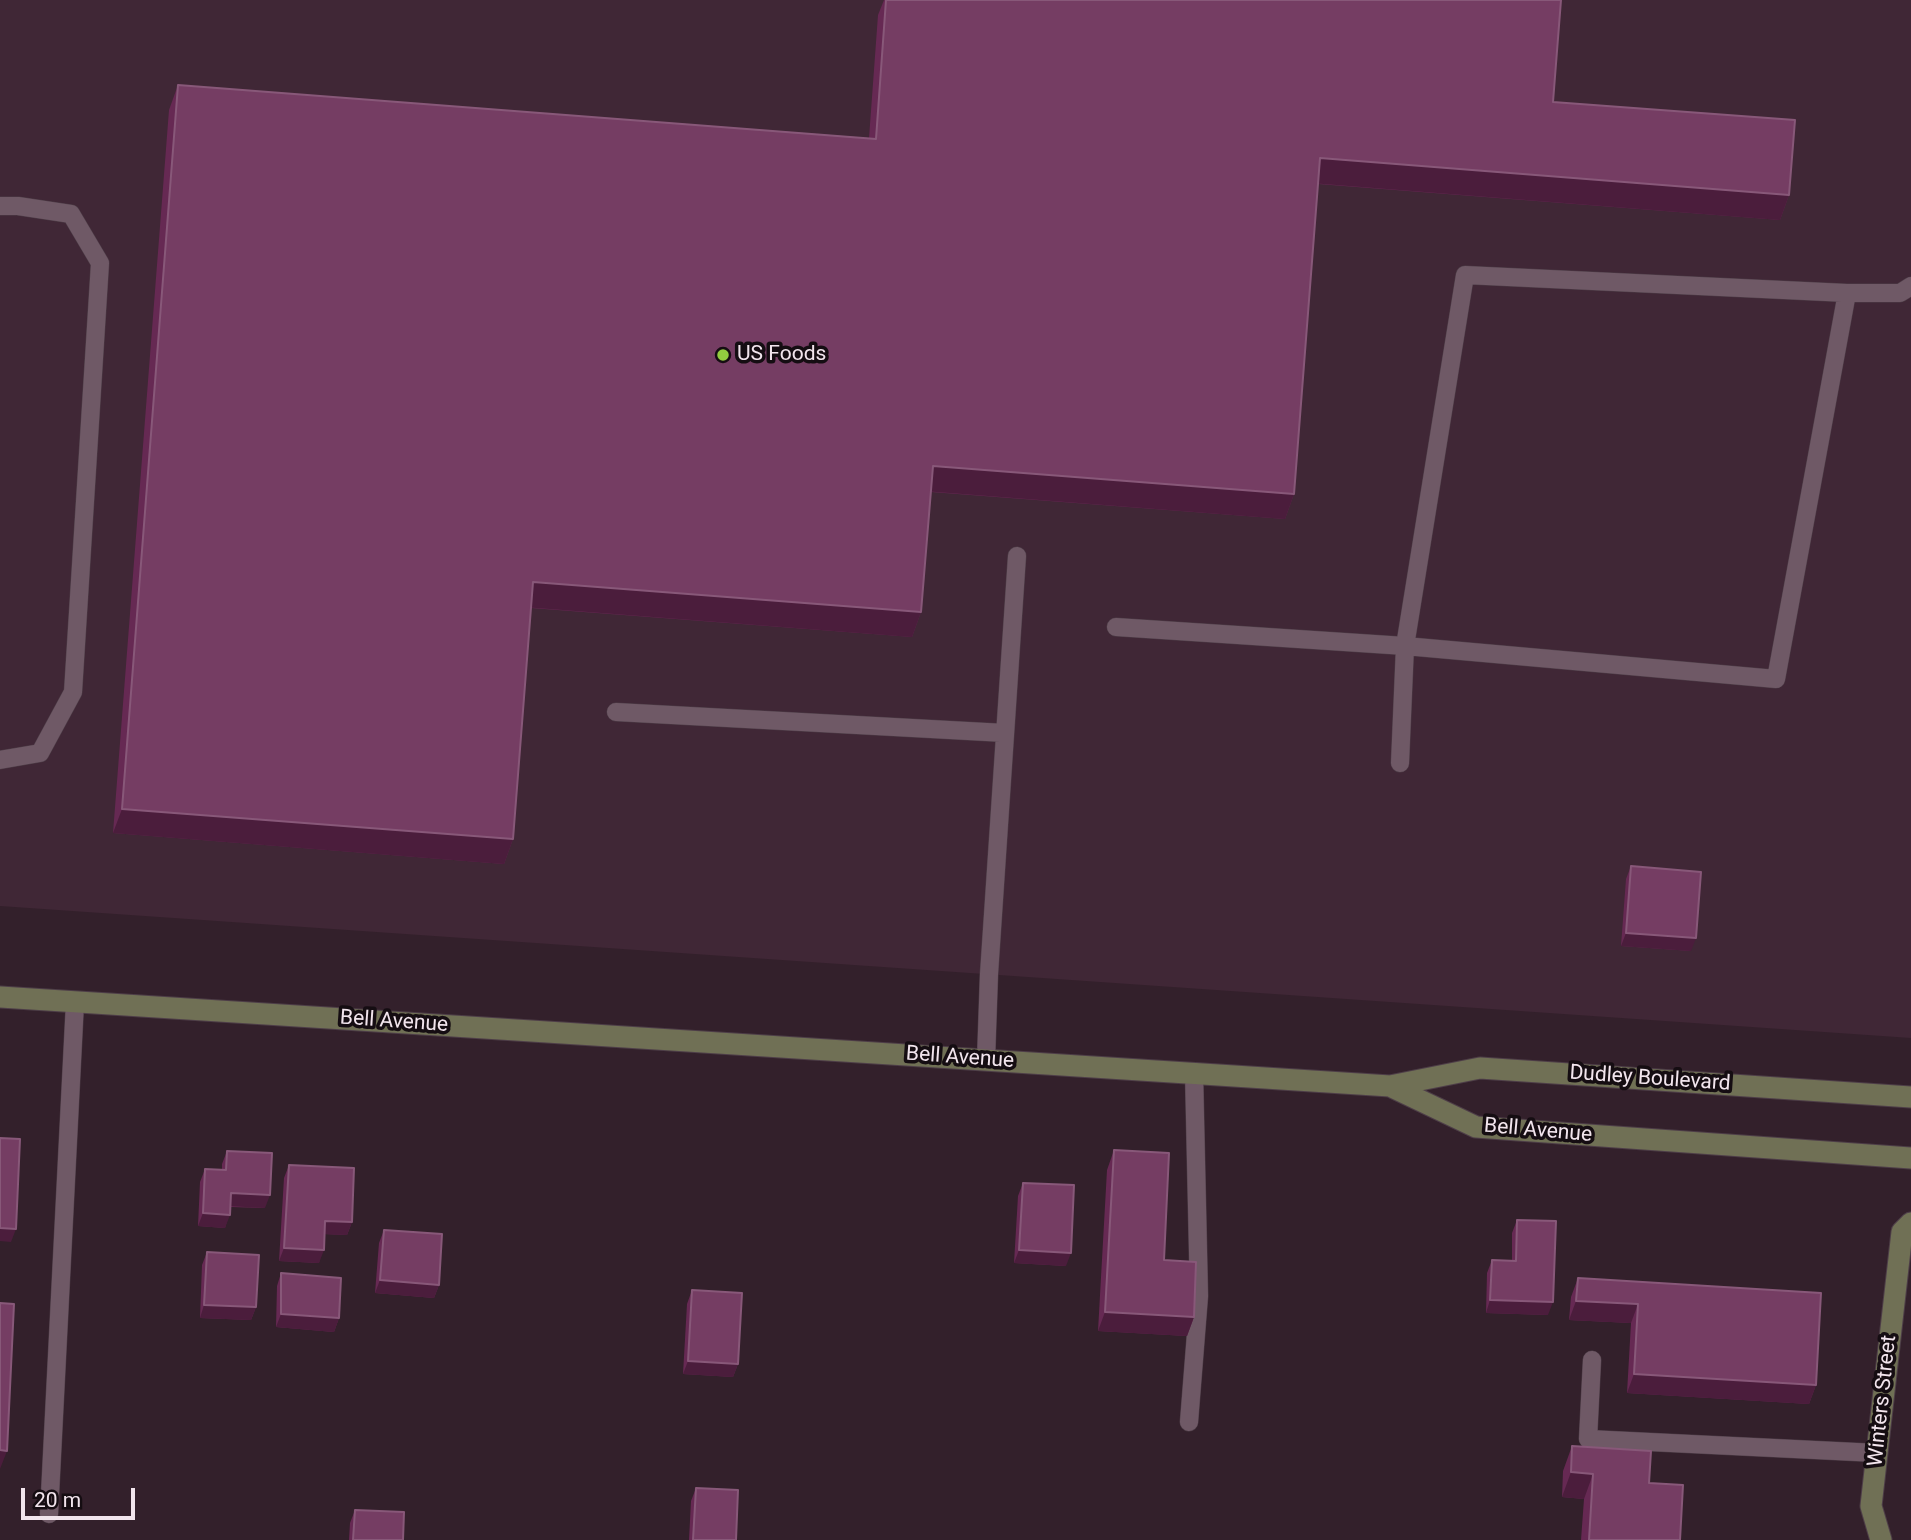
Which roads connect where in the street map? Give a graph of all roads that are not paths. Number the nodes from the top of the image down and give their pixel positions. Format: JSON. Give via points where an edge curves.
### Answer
{"nodes":[{"id":1,"x":0,"y":206,"type":"edge"},
{"id":2,"x":1847,"y":293,"type":"junction"},
{"id":3,"x":1907,"y":293,"type":"edge"},
{"id":4,"x":1017,"y":556,"type":"dead end"},
{"id":5,"x":1116,"y":627,"type":"dead end"},
{"id":6,"x":1405,"y":646,"type":"junction"},
{"id":7,"x":616,"y":712,"type":"dead end"},
{"id":8,"x":1005,"y":733,"type":"junction"},
{"id":9,"x":0,"y":760,"type":"edge"},
{"id":10,"x":1400,"y":762,"type":"dead end"},
{"id":11,"x":0,"y":997,"type":"edge"},
{"id":12,"x":75,"y":1002,"type":"junction"},
{"id":13,"x":986,"y":1060,"type":"junction"},
{"id":14,"x":1194,"y":1072,"type":"junction"},
{"id":15,"x":1391,"y":1086,"type":"junction"},
{"id":16,"x":1911,"y":1097,"type":"edge"},
{"id":17,"x":1911,"y":1158,"type":"edge"},
{"id":18,"x":1911,"y":1223,"type":"edge"},
{"id":19,"x":1592,"y":1360,"type":"dead end"},
{"id":20,"x":1188,"y":1422,"type":"dead end"},
{"id":21,"x":1877,"y":1453,"type":"junction"},
{"id":22,"x":49,"y":1514,"type":"dead end"},
{"id":23,"x":1881,"y":1540,"type":"edge"}],
"edges":[{"from":1,"to":9,"type":"lane","via":[[71,214],[100,263],[73,692],[40,753]]},
{"from":2,"to":3,"type":"lane"},
{"from":2,"to":6,"type":"lane","via":[[1465,275]]},
{"from":2,"to":6,"type":"lane","via":[[1776,679]]},
{"from":4,"to":8,"type":"lane"},
{"from":5,"to":6,"type":"lane"},
{"from":6,"to":10,"type":"lane"},
{"from":7,"to":8,"type":"lane"},
{"from":8,"to":13,"type":"lane"},
{"from":11,"to":12,"type":"main road","name":"Bell Avenue"},
{"from":12,"to":13,"type":"main road","name":"Bell Avenue"},
{"from":12,"to":22,"type":"lane"},
{"from":13,"to":14,"type":"main road","name":"Bell Avenue"},
{"from":14,"to":15,"type":"main road","name":"Bell Avenue"},
{"from":14,"to":20,"type":"lane","via":[[1199,1296]]},
{"from":15,"to":16,"type":"main road","name":"Dudley Boulevard","via":[[1480,1068]]},
{"from":15,"to":17,"type":"main road","name":"Bell Avenue","via":[[1476,1127]]},
{"from":18,"to":21,"type":"main road","name":"Winters Street","via":[[1902,1232]]},
{"from":19,"to":21,"type":"lane","via":[[1588,1439]]},
{"from":21,"to":23,"type":"main road","name":"Winters Street","via":[[1871,1506]]}]}
